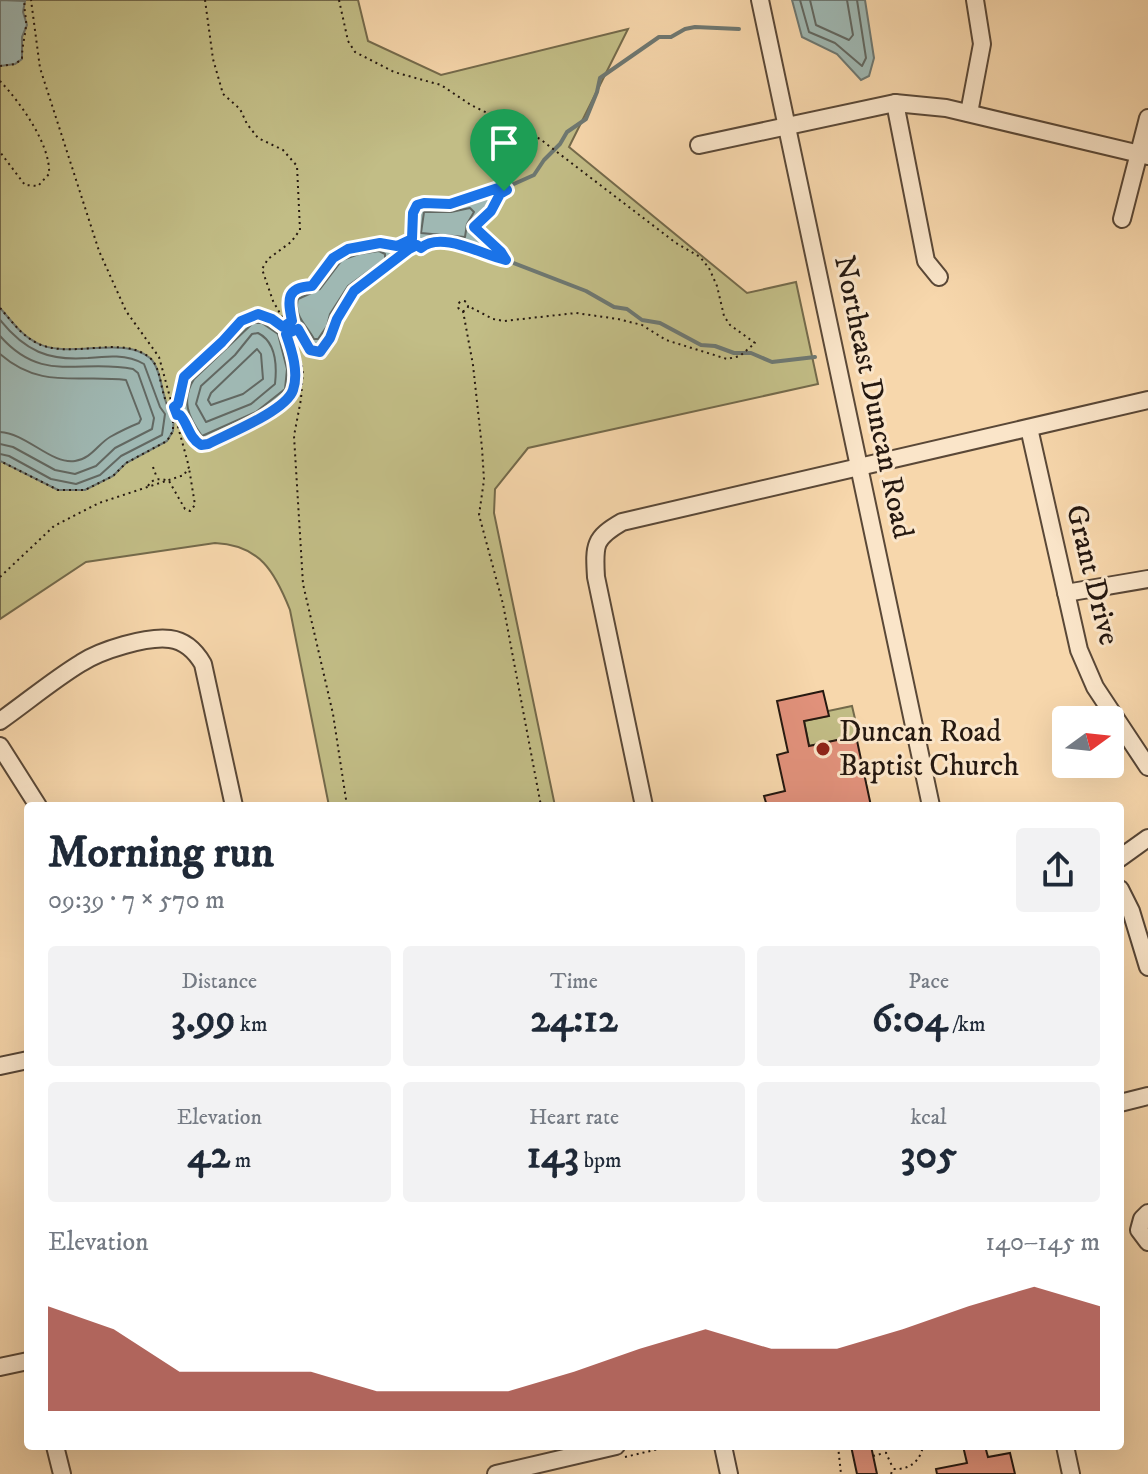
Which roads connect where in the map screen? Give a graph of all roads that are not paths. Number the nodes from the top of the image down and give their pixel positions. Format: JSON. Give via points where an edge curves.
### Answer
{"nodes":[{"id":1,"x":760,"y":0,"type":"edge"},
{"id":2,"x":975,"y":0,"type":"edge"},
{"id":3,"x":895,"y":103,"type":"junction"},
{"id":4,"x":969,"y":113,"type":"junction"},
{"id":5,"x":1148,"y":118,"type":"edge"},
{"id":6,"x":787,"y":127,"type":"junction"},
{"id":7,"x":699,"y":145,"type":"dead end"},
{"id":8,"x":1144,"y":155,"type":"edge"},
{"id":9,"x":1122,"y":219,"type":"dead end"},
{"id":10,"x":939,"y":277,"type":"dead end"},
{"id":11,"x":1148,"y":400,"type":"edge"},
{"id":12,"x":1029,"y":428,"type":"junction"},
{"id":13,"x":859,"y":466,"type":"junction"},
{"id":14,"x":1148,"y":579,"type":"edge"},
{"id":15,"x":1066,"y":593,"type":"junction"},
{"id":16,"x":0,"y":721,"type":"edge"},
{"id":17,"x":0,"y":746,"type":"edge"},
{"id":18,"x":1148,"y":767,"type":"edge"},
{"id":19,"x":35,"y":802,"type":"edge"},
{"id":20,"x":233,"y":802,"type":"edge"},
{"id":21,"x":643,"y":802,"type":"edge"},
{"id":22,"x":930,"y":802,"type":"edge"},
{"id":23,"x":1148,"y":838,"type":"edge"},
{"id":24,"x":1124,"y":855,"type":"edge"},
{"id":25,"x":1124,"y":897,"type":"edge"},
{"id":26,"x":1148,"y":967,"type":"edge"},
{"id":27,"x":24,"y":1061,"type":"edge"},
{"id":28,"x":0,"y":1066,"type":"edge"},
{"id":29,"x":1148,"y":1096,"type":"edge"},
{"id":30,"x":1124,"y":1102,"type":"edge"},
{"id":31,"x":1148,"y":1213,"type":"edge"},
{"id":32,"x":1148,"y":1242,"type":"edge"},
{"id":33,"x":24,"y":1362,"type":"edge"},
{"id":34,"x":0,"y":1367,"type":"edge"},
{"id":35,"x":56,"y":1450,"type":"edge"},
{"id":36,"x":603,"y":1450,"type":"edge"},
{"id":37,"x":724,"y":1450,"type":"edge"},
{"id":38,"x":1066,"y":1450,"type":"edge"},
{"id":39,"x":541,"y":1469,"type":"edge"},
{"id":40,"x":62,"y":1474,"type":"edge"},
{"id":41,"x":496,"y":1474,"type":"edge"},
{"id":42,"x":729,"y":1474,"type":"edge"},
{"id":43,"x":1071,"y":1474,"type":"edge"}],
"edges":[{"from":1,"to":6,"type":"street","name":"Northeast Duncan Road"},
{"from":2,"to":4,"type":"street","via":[[982,44]]},
{"from":3,"to":4,"type":"street"},
{"from":3,"to":6,"type":"street"},
{"from":3,"to":10,"type":"street","via":[[926,261]]},
{"from":4,"to":8,"type":"street"},
{"from":5,"to":8,"type":"street"},
{"from":6,"to":7,"type":"street"},
{"from":6,"to":13,"type":"street","name":"Northeast Duncan Road"},
{"from":8,"to":9,"type":"street"},
{"from":11,"to":12,"type":"street"},
{"from":12,"to":13,"type":"street"},
{"from":12,"to":15,"type":"street","name":"Grant Drive"},
{"from":13,"to":21,"type":"street","via":[[622,522],[597,542],[596,577]]},
{"from":13,"to":22,"type":"street","name":"Northeast Duncan Road"},
{"from":14,"to":15,"type":"street"},
{"from":15,"to":18,"type":"street","name":"Grant Drive","via":[[1079,650],[1095,687]]},
{"from":16,"to":20,"type":"street","via":[[82,662],[126,645],[170,639],[186,644],[203,664]]},
{"from":17,"to":19,"type":"street"},
{"from":23,"to":24,"type":"street"},
{"from":25,"to":26,"type":"street"},
{"from":27,"to":28,"type":"street"},
{"from":29,"to":30,"type":"street"},
{"from":31,"to":32,"type":"street","via":[[1139,1230]]},
{"from":33,"to":34,"type":"street"},
{"from":35,"to":40,"type":"street"},
{"from":36,"to":39,"type":"street"},
{"from":37,"to":42,"type":"street"},
{"from":38,"to":43,"type":"street"},
{"from":39,"to":41,"type":"street"}]}
